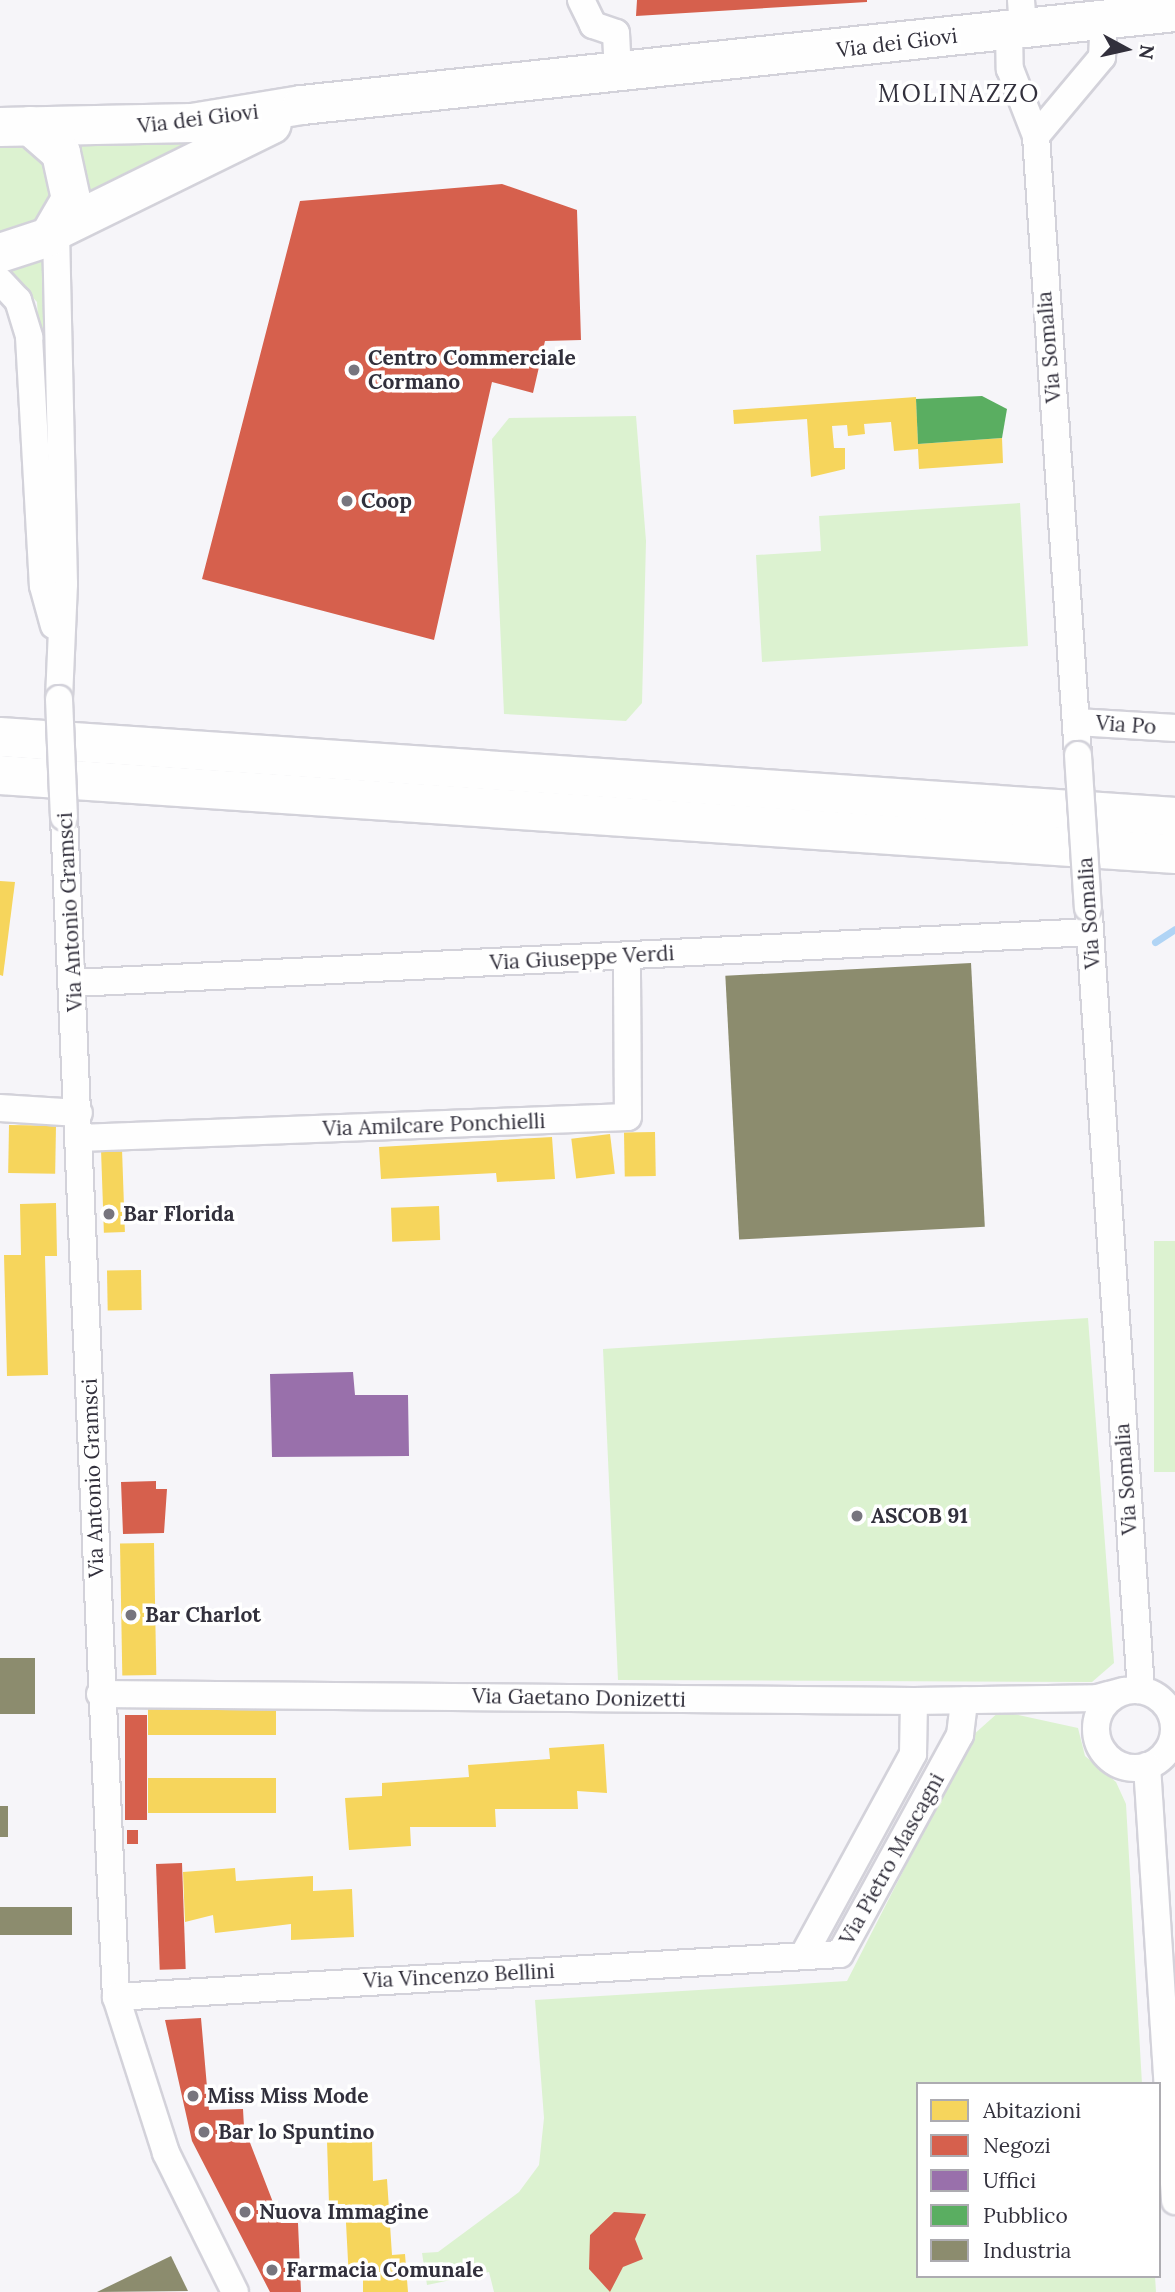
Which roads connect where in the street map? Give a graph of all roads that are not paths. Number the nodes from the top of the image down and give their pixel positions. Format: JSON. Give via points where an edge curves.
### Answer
{"nodes":[{"id":1,"x":580,"y":0,"type":"edge"},
{"id":2,"x":1175,"y":12,"type":"edge"},
{"id":3,"x":1018,"y":19,"type":"edge"},
{"id":4,"x":1104,"y":20,"type":"junction"},
{"id":5,"x":618,"y":74,"type":"junction"},
{"id":6,"x":365,"y":98,"type":"junction"},
{"id":7,"x":15,"y":126,"type":"edge"},
{"id":8,"x":1036,"y":136,"type":"junction"},
{"id":9,"x":105,"y":210,"type":"junction"},
{"id":10,"x":58,"y":230,"type":"junction"},
{"id":11,"x":0,"y":253,"type":"edge"},
{"id":12,"x":0,"y":281,"type":"edge"},
{"id":13,"x":57,"y":294,"type":"junction"},
{"id":14,"x":58,"y":641,"type":"junction"},
{"id":15,"x":1077,"y":722,"type":"junction"},
{"id":16,"x":1175,"y":729,"type":"edge"},
{"id":17,"x":0,"y":737,"type":"edge"},
{"id":18,"x":0,"y":775,"type":"edge"},
{"id":19,"x":1175,"y":817,"type":"edge"},
{"id":20,"x":1175,"y":854,"type":"edge"},
{"id":21,"x":1089,"y":920,"type":"junction"},
{"id":22,"x":627,"y":956,"type":"junction"},
{"id":23,"x":74,"y":983,"type":"junction"},
{"id":24,"x":0,"y":1108,"type":"edge"},
{"id":25,"x":79,"y":1125,"type":"junction"},
{"id":26,"x":100,"y":1694,"type":"junction"},
{"id":27,"x":1148,"y":1694,"type":"edge"},
{"id":28,"x":1059,"y":1699,"type":"junction"},
{"id":29,"x":964,"y":1700,"type":"junction"},
{"id":30,"x":914,"y":1701,"type":"junction"},
{"id":31,"x":1097,"y":1738,"type":"junction"},
{"id":32,"x":1172,"y":1744,"type":"edge"},
{"id":33,"x":1147,"y":1766,"type":"junction"},
{"id":34,"x":803,"y":1956,"type":"junction"},
{"id":35,"x":116,"y":1997,"type":"junction"},
{"id":36,"x":1175,"y":2200,"type":"edge"},
{"id":37,"x":234,"y":2292,"type":"edge"}],
"edges":[{"from":1,"to":5,"type":"street","via":[[593,25],[616,33]]},
{"from":2,"to":4,"type":"main road","name":"Via dei Giovi"},
{"from":3,"to":4,"type":"main road","name":"Via dei Giovi"},
{"from":3,"to":5,"type":"main road","name":"Via dei Giovi"},
{"from":3,"to":8,"type":"street","name":"Via Somalia","via":[[1010,69]]},
{"from":4,"to":8,"type":"street","via":[[1102,57]]},
{"from":5,"to":6,"type":"main road","name":"Via dei Giovi"},
{"from":6,"to":7,"type":"main road","name":"Via dei Giovi","via":[[133,128]]},
{"from":6,"to":9,"type":"main road","name":"Via dei Giovi","via":[[260,128]]},
{"from":7,"to":10,"type":"main road","via":[[49,138],[67,165],[71,199]]},
{"from":8,"to":15,"type":"street","name":"Via Somalia"},
{"from":9,"to":10,"type":"main road","name":"Via dei Giovi"},
{"from":9,"to":13,"type":"street","name":"Via Antonio Gramsci","via":[[77,244]]},
{"from":10,"to":11,"type":"main road","name":"Via dei Giovi"},
{"from":10,"to":13,"type":"street","name":"Via Antonio Gramsci"},
{"from":12,"to":14,"type":"street","name":"Via Antonio Gramsci","via":[[18,300],[29,337],[43,586]]},
{"from":13,"to":14,"type":"street","name":"Via Antonio Gramsci","via":[[64,584]]},
{"from":14,"to":23,"type":"street","name":"Via Antonio Gramsci","bridge":true},
{"from":15,"to":16,"type":"street","name":"Via Po"},
{"from":15,"to":21,"type":"street","name":"Via Somalia","bridge":true},
{"from":17,"to":19,"type":"main road"},
{"from":18,"to":20,"type":"main road"},
{"from":21,"to":22,"type":"street","name":"Via Giuseppe Verdi"},
{"from":21,"to":27,"type":"street","name":"Via Somalia"},
{"from":22,"to":23,"type":"street","name":"Via Giuseppe Verdi"},
{"from":22,"to":25,"type":"street","name":"Via Amilcare Ponchielli","via":[[628,1117]]},
{"from":23,"to":25,"type":"street","name":"Via Antonio Gramsci"},
{"from":24,"to":25,"type":"street"},
{"from":25,"to":26,"type":"street","name":"Via Antonio Gramsci"},
{"from":26,"to":30,"type":"street","name":"Via Gaetano Donizetti"},
{"from":26,"to":35,"type":"street","name":"Via Antonio Gramsci"},
{"from":27,"to":28,"type":"street","name":"Via Gaetano Donizetti"},
{"from":27,"to":31,"type":"street","via":[[1101,1708]]},
{"from":27,"to":32,"type":"street","via":[[1172,1717]]},
{"from":28,"to":29,"type":"street","name":"Via Gaetano Donizetti"},
{"from":28,"to":31,"type":"street","via":[[1081,1712]]},
{"from":29,"to":30,"type":"street","name":"Via Gaetano Donizetti"},
{"from":29,"to":34,"type":"street","name":"Via Pietro Mascagni","via":[[960,1735],[839,1954]]},
{"from":30,"to":34,"type":"street","name":"Via Pietro Mascagni","via":[[913,1754]]},
{"from":31,"to":33,"type":"street","via":[[1116,1763]]},
{"from":32,"to":33,"type":"street"},
{"from":33,"to":36,"type":"street"},
{"from":34,"to":35,"type":"street","name":"Via Vincenzo Bellini"},
{"from":35,"to":37,"type":"street","name":"Via Antonio Gramsci","via":[[166,2153]]}]}
